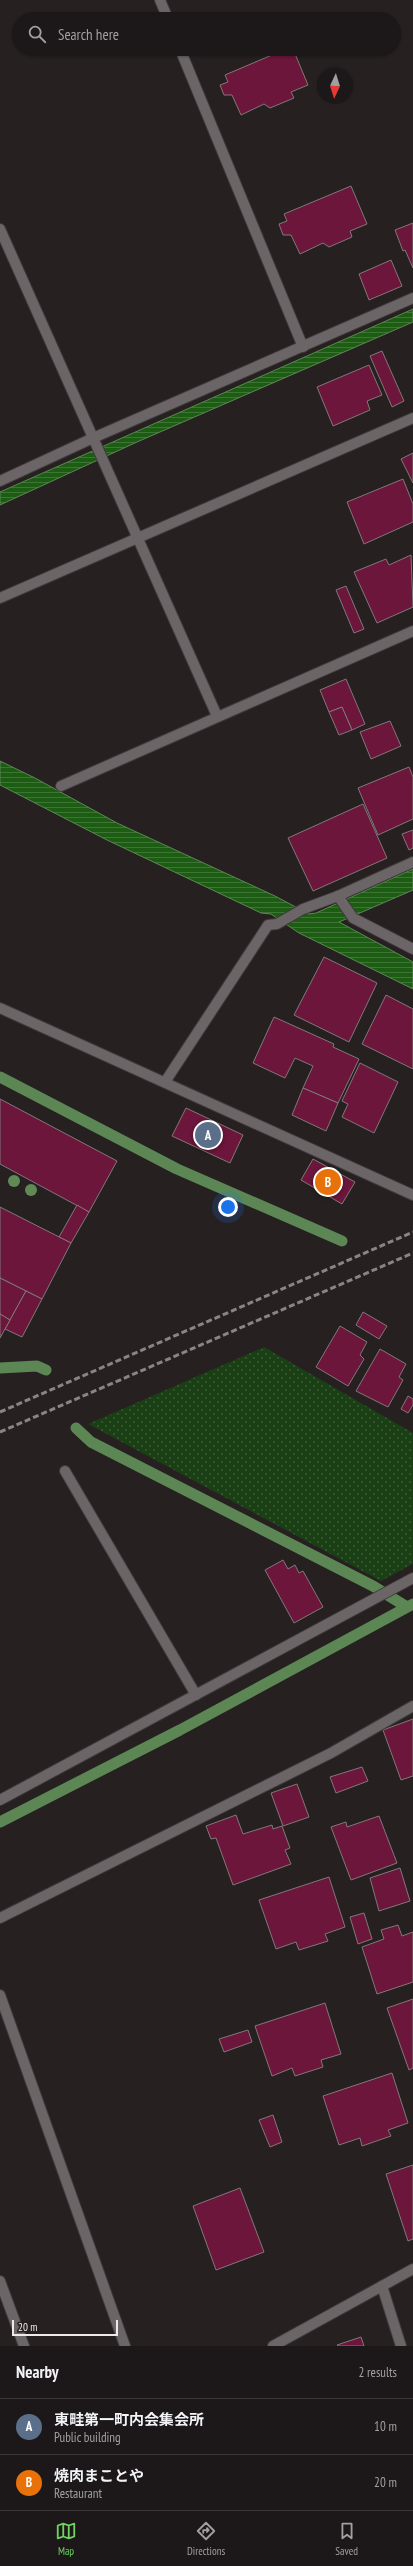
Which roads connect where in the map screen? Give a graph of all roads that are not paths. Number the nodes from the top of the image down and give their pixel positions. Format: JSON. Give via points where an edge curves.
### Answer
{"nodes":[{"id":1,"x":160,"y":0,"type":"edge"},
{"id":2,"x":165,"y":12,"type":"edge"},
{"id":3,"x":183,"y":56,"type":"edge"},
{"id":4,"x":0,"y":229,"type":"edge"},
{"id":5,"x":413,"y":298,"type":"edge"},
{"id":6,"x":303,"y":347,"type":"junction"},
{"id":7,"x":413,"y":418,"type":"edge"},
{"id":8,"x":93,"y":438,"type":"junction"},
{"id":9,"x":0,"y":481,"type":"edge"},
{"id":10,"x":138,"y":539,"type":"junction"},
{"id":11,"x":0,"y":598,"type":"edge"},
{"id":12,"x":413,"y":631,"type":"edge"},
{"id":13,"x":217,"y":716,"type":"junction"},
{"id":14,"x":61,"y":786,"type":"dead end"},
{"id":15,"x":413,"y":862,"type":"edge"},
{"id":16,"x":339,"y":898,"type":"junction"},
{"id":17,"x":413,"y":949,"type":"edge"},
{"id":18,"x":0,"y":1008,"type":"edge"},
{"id":19,"x":165,"y":1082,"type":"junction"},
{"id":20,"x":413,"y":1195,"type":"edge"},
{"id":21,"x":65,"y":1471,"type":"dead end"},
{"id":22,"x":413,"y":1578,"type":"edge"},
{"id":23,"x":196,"y":1695,"type":"junction"},
{"id":24,"x":413,"y":1706,"type":"edge"},
{"id":25,"x":0,"y":1800,"type":"edge"},
{"id":26,"x":0,"y":1918,"type":"edge"},
{"id":27,"x":0,"y":1995,"type":"edge"},
{"id":28,"x":413,"y":2269,"type":"edge"},
{"id":29,"x":0,"y":2281,"type":"edge"},
{"id":30,"x":382,"y":2286,"type":"junction"},
{"id":31,"x":24,"y":2346,"type":"edge"},
{"id":32,"x":125,"y":2346,"type":"edge"},
{"id":33,"x":273,"y":2346,"type":"edge"},
{"id":34,"x":401,"y":2346,"type":"edge"}],
"edges":[{"from":1,"to":2,"type":"street"},
{"from":3,"to":6,"type":"street"},
{"from":4,"to":8,"type":"street"},
{"from":5,"to":6,"type":"street"},
{"from":6,"to":8,"type":"street"},
{"from":7,"to":10,"type":"street"},
{"from":8,"to":9,"type":"street"},
{"from":8,"to":10,"type":"street"},
{"from":10,"to":11,"type":"street"},
{"from":10,"to":13,"type":"street"},
{"from":12,"to":13,"type":"street"},
{"from":13,"to":14,"type":"street"},
{"from":15,"to":16,"type":"street"},
{"from":16,"to":17,"type":"street","via":[[352,918]]},
{"from":16,"to":19,"type":"street","via":[[303,909],[277,924],[268,925]]},
{"from":18,"to":19,"type":"street"},
{"from":19,"to":20,"type":"street"},
{"from":21,"to":23,"type":"street"},
{"from":22,"to":23,"type":"street"},
{"from":23,"to":25,"type":"street"},
{"from":24,"to":26,"type":"street","via":[[317,1760]]},
{"from":27,"to":32,"type":"street"},
{"from":28,"to":30,"type":"street"},
{"from":29,"to":31,"type":"street"},
{"from":30,"to":33,"type":"street"},
{"from":30,"to":34,"type":"street"}]}
